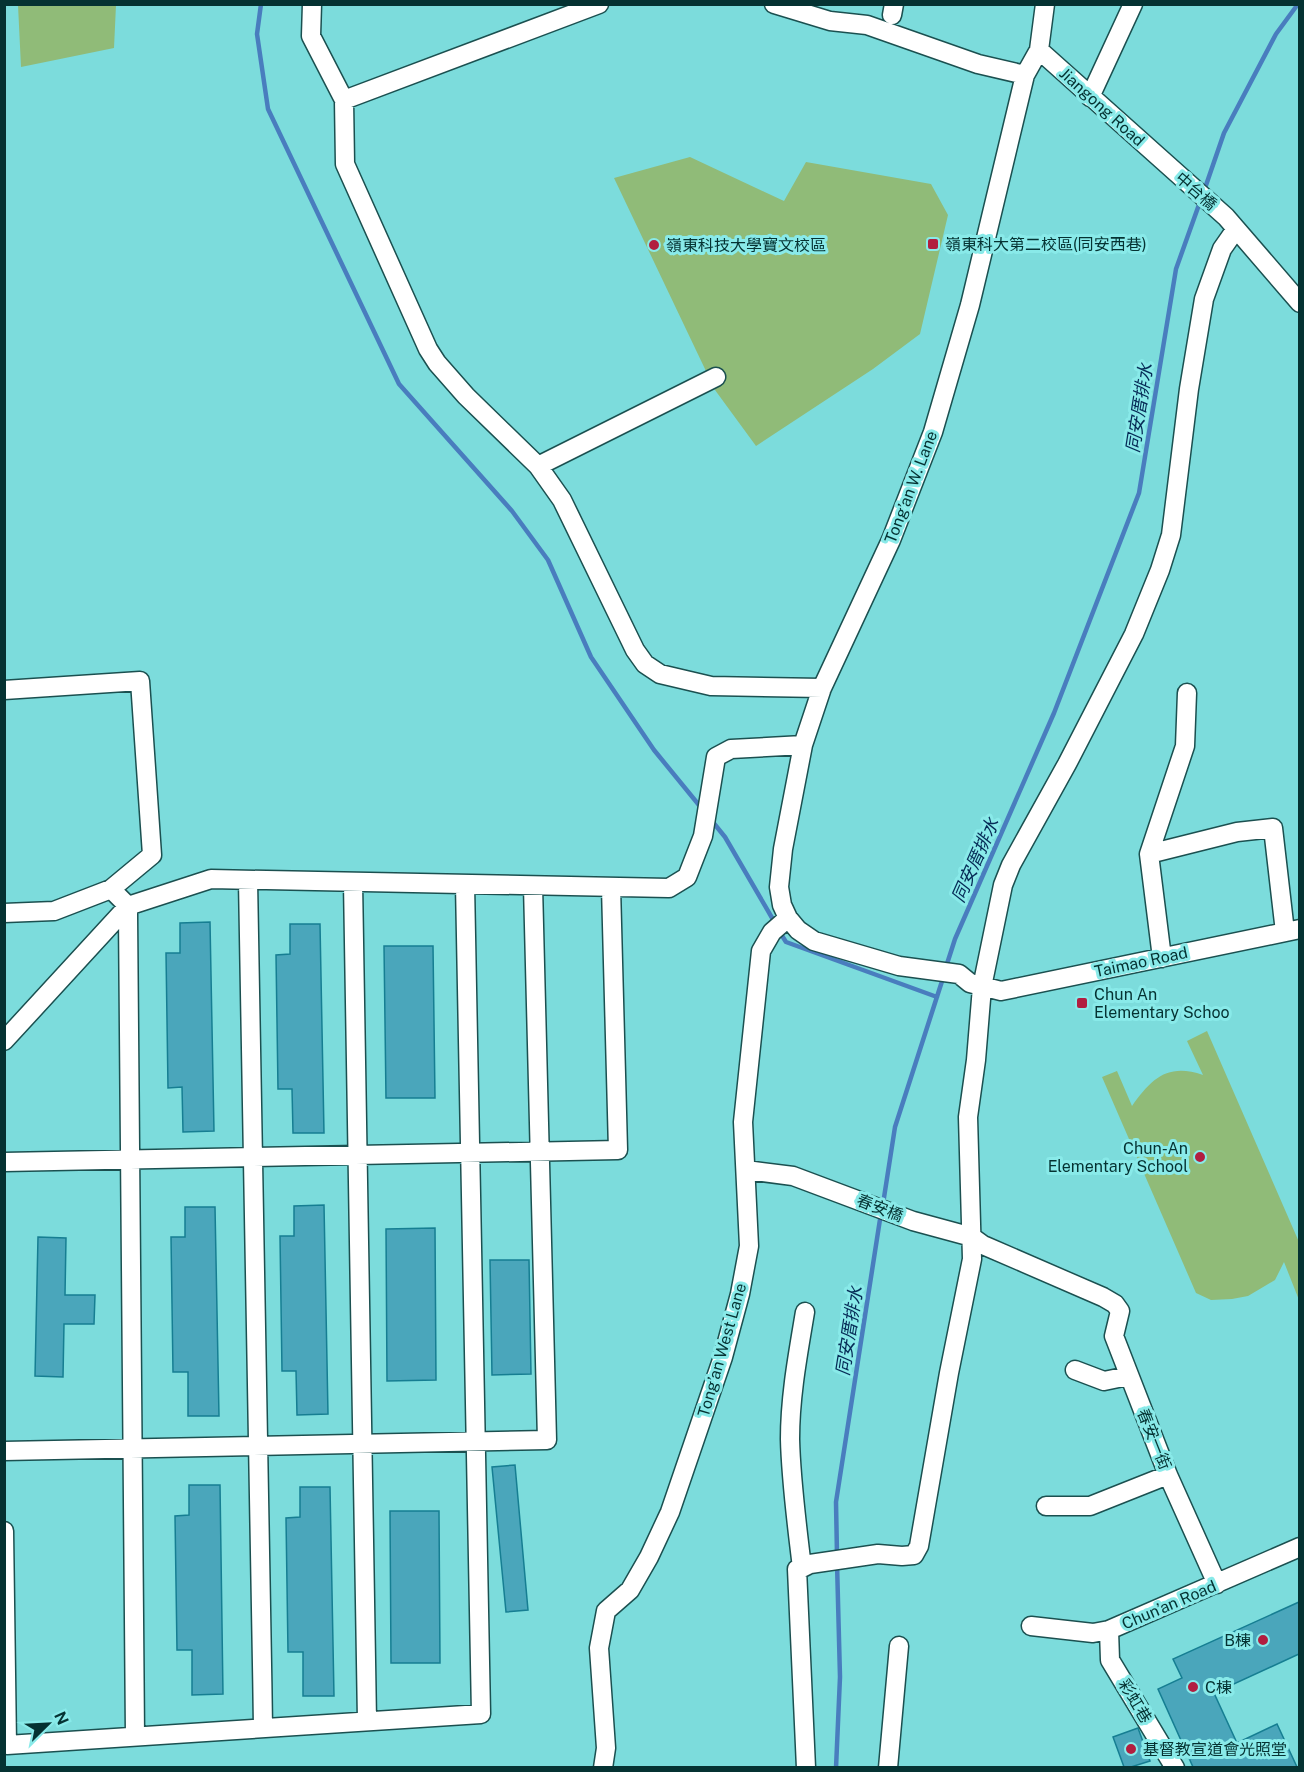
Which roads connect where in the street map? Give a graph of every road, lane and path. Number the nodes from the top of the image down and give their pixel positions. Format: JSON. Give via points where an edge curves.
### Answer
{"nodes":[{"id":1,"x":312,"y":4,"type":"edge"},
{"id":2,"x":599,"y":4,"type":"edge"},
{"id":3,"x":1046,"y":4,"type":"edge"},
{"id":4,"x":1133,"y":4,"type":"edge"},
{"id":5,"x":781,"y":6,"type":"edge"},
{"id":6,"x":1039,"y":50,"type":"junction"},
{"id":7,"x":1026,"y":75,"type":"junction"},
{"id":8,"x":1090,"y":97,"type":"junction"},
{"id":9,"x":344,"y":100,"type":"junction"},
{"id":10,"x":1165,"y":165,"type":"joint"},
{"id":11,"x":1231,"y":223,"type":"junction"},
{"id":12,"x":1299,"y":303,"type":"edge"},
{"id":13,"x":716,"y":377,"type":"dead end"},
{"id":14,"x":538,"y":466,"type":"junction"},
{"id":15,"x":822,"y":688,"type":"junction"},
{"id":16,"x":4,"y":690,"type":"edge"},
{"id":17,"x":1187,"y":693,"type":"dead end"},
{"id":18,"x":803,"y":745,"type":"junction"},
{"id":19,"x":1149,"y":854,"type":"junction"},
{"id":20,"x":248,"y":880,"type":"junction"},
{"id":21,"x":353,"y":882,"type":"junction"},
{"id":22,"x":465,"y":884,"type":"junction"},
{"id":23,"x":533,"y":886,"type":"junction"},
{"id":24,"x":611,"y":887,"type":"junction"},
{"id":25,"x":111,"y":889,"type":"junction"},
{"id":26,"x":128,"y":906,"type":"junction"},
{"id":27,"x":4,"y":913,"type":"edge"},
{"id":28,"x":788,"y":918,"type":"junction"},
{"id":29,"x":1292,"y":931,"type":"edge"},
{"id":30,"x":1162,"y":958,"type":"junction"},
{"id":31,"x":982,"y":987,"type":"junction"},
{"id":32,"x":4,"y":1041,"type":"edge"},
{"id":33,"x":540,"y":1152,"type":"junction"},
{"id":34,"x":470,"y":1153,"type":"junction"},
{"id":35,"x":357,"y":1155,"type":"junction"},
{"id":36,"x":251,"y":1157,"type":"junction"},
{"id":37,"x":129,"y":1160,"type":"junction"},
{"id":38,"x":4,"y":1162,"type":"edge"},
{"id":39,"x":746,"y":1170,"type":"junction"},
{"id":40,"x":978,"y":1241,"type":"junction"},
{"id":41,"x":1103,"y":1297,"type":"joint"},
{"id":42,"x":806,"y":1312,"type":"dead end"},
{"id":43,"x":1075,"y":1370,"type":"dead end"},
{"id":44,"x":1128,"y":1376,"type":"junction"},
{"id":45,"x":476,"y":1441,"type":"junction"},
{"id":46,"x":362,"y":1444,"type":"junction"},
{"id":47,"x":259,"y":1446,"type":"junction"},
{"id":48,"x":134,"y":1448,"type":"junction"},
{"id":49,"x":4,"y":1451,"type":"edge"},
{"id":50,"x":1168,"y":1475,"type":"junction"},
{"id":51,"x":1046,"y":1506,"type":"dead end"},
{"id":52,"x":4,"y":1531,"type":"edge"},
{"id":53,"x":1299,"y":1547,"type":"edge"},
{"id":54,"x":806,"y":1566,"type":"junction"},
{"id":55,"x":5,"y":1568,"type":"edge"},
{"id":56,"x":1217,"y":1584,"type":"junction"},
{"id":57,"x":1031,"y":1626,"type":"dead end"},
{"id":58,"x":1109,"y":1630,"type":"junction"},
{"id":59,"x":899,"y":1646,"type":"dead end"},
{"id":60,"x":367,"y":1721,"type":"junction"},
{"id":61,"x":263,"y":1728,"type":"junction"},
{"id":62,"x":135,"y":1736,"type":"junction"},
{"id":63,"x":603,"y":1767,"type":"edge"},
{"id":64,"x":806,"y":1767,"type":"edge"},
{"id":65,"x":888,"y":1767,"type":"edge"},
{"id":66,"x":1175,"y":1767,"type":"edge"}],
"edges":[{"from":1,"to":9,"type":"street","via":[[311,36]]},
{"from":2,"to":9,"type":"street"},
{"from":3,"to":6,"type":"street","name":"Tong’an W. Lane"},
{"from":4,"to":8,"type":"street"},
{"from":5,"to":7,"type":"street","via":[[830,21],[867,25],[978,64]]},
{"from":6,"to":7,"type":"street","name":"Tong’an W. Lane"},
{"from":6,"to":8,"type":"street","name":"Jiangong Road"},
{"from":7,"to":15,"type":"street","name":"Tong’an W. Lane","via":[[970,305],[933,432],[891,540]]},
{"from":8,"to":10,"type":"street","name":"Jiangong Road"},
{"from":9,"to":14,"type":"street","via":[[345,164],[428,349],[466,396]]},
{"from":10,"to":11,"type":"street","name":"中台橋"},
{"from":11,"to":12,"type":"street"},
{"from":11,"to":31,"type":"street","via":[[1204,299],[1191,369],[1171,535],[1160,570],[1134,634],[1011,865],[1003,885]]},
{"from":13,"to":14,"type":"street"},
{"from":14,"to":15,"type":"street","via":[[562,500],[634,650],[645,664],[660,674],[711,686]]},
{"from":15,"to":18,"type":"street","name":"Tong’an W. Lane"},
{"from":16,"to":25,"type":"street","via":[[140,681],[152,855]]},
{"from":17,"to":19,"type":"street","via":[[1185,746]]},
{"from":18,"to":24,"type":"street","via":[[731,749],[716,757],[704,836],[687,877],[669,888]]},
{"from":18,"to":28,"type":"street","name":"Tong’an W. Lane","via":[[779,887]]},
{"from":19,"to":29,"type":"street","via":[[1237,832],[1273,828]]},
{"from":19,"to":30,"type":"street"},
{"from":20,"to":21,"type":"street"},
{"from":20,"to":26,"type":"street","via":[[211,879]]},
{"from":20,"to":36,"type":"street"},
{"from":21,"to":22,"type":"street"},
{"from":21,"to":35,"type":"street"},
{"from":22,"to":23,"type":"street"},
{"from":22,"to":34,"type":"street"},
{"from":23,"to":24,"type":"street"},
{"from":23,"to":33,"type":"street"},
{"from":24,"to":33,"type":"street","via":[[618,1150]]},
{"from":25,"to":26,"type":"street"},
{"from":25,"to":27,"type":"street","via":[[54,911]]},
{"from":26,"to":32,"type":"street"},
{"from":26,"to":37,"type":"street"},
{"from":28,"to":31,"type":"street","via":[[814,940],[899,966],[959,974]]},
{"from":28,"to":39,"type":"street","name":"Tong’an West Lane","via":[[772,932],[760,951],[744,1090]]},
{"from":29,"to":30,"type":"street","name":"Taimao Road"},
{"from":30,"to":31,"type":"street","name":"Taimao Road","via":[[1000,991]]},
{"from":31,"to":40,"type":"street","via":[[968,1117],[968,1163]]},
{"from":33,"to":34,"type":"street"},
{"from":33,"to":45,"type":"street","via":[[547,1440]]},
{"from":34,"to":35,"type":"street"},
{"from":34,"to":45,"type":"street"},
{"from":35,"to":36,"type":"street"},
{"from":35,"to":46,"type":"street"},
{"from":36,"to":37,"type":"street"},
{"from":36,"to":47,"type":"street"},
{"from":37,"to":38,"type":"street"},
{"from":37,"to":48,"type":"street"},
{"from":39,"to":40,"type":"street","name":"春安橋","via":[[793,1176]]},
{"from":39,"to":63,"type":"street","name":"Tong’an West Lane","via":[[749,1245],[723,1357],[670,1512],[630,1590],[606,1611],[599,1648],[606,1748]]},
{"from":40,"to":41,"type":"street","name":"春安橋"},
{"from":40,"to":54,"type":"street","via":[[949,1373],[920,1546],[914,1555],[878,1554]]},
{"from":41,"to":44,"type":"street","name":"春安一街","via":[[1120,1311],[1114,1336]]},
{"from":42,"to":54,"type":"street","via":[[795,1370],[790,1438],[793,1494]]},
{"from":43,"to":44,"type":"street","via":[[1104,1381]]},
{"from":44,"to":50,"type":"street","name":"春安一街"},
{"from":45,"to":46,"type":"street"},
{"from":45,"to":60,"type":"street","via":[[481,1714]]},
{"from":46,"to":47,"type":"street"},
{"from":46,"to":60,"type":"street"},
{"from":47,"to":48,"type":"street"},
{"from":47,"to":61,"type":"street"},
{"from":48,"to":49,"type":"street"},
{"from":48,"to":62,"type":"street"},
{"from":50,"to":51,"type":"street","via":[[1090,1506]]},
{"from":50,"to":56,"type":"street","name":"春安一街"},
{"from":52,"to":55,"type":"street"},
{"from":53,"to":56,"type":"street","name":"Chun’an Road"},
{"from":54,"to":64,"type":"street","via":[[797,1569]]},
{"from":55,"to":62,"type":"street","via":[[7,1745]]},
{"from":56,"to":58,"type":"street","name":"Chun’an Road"},
{"from":57,"to":58,"type":"street","name":"Chun’an Road","via":[[1093,1633]]},
{"from":58,"to":66,"type":"street","name":"彩虹巷","via":[[1110,1660]]},
{"from":59,"to":65,"type":"street"},
{"from":60,"to":61,"type":"street"},
{"from":61,"to":62,"type":"street"}]}
